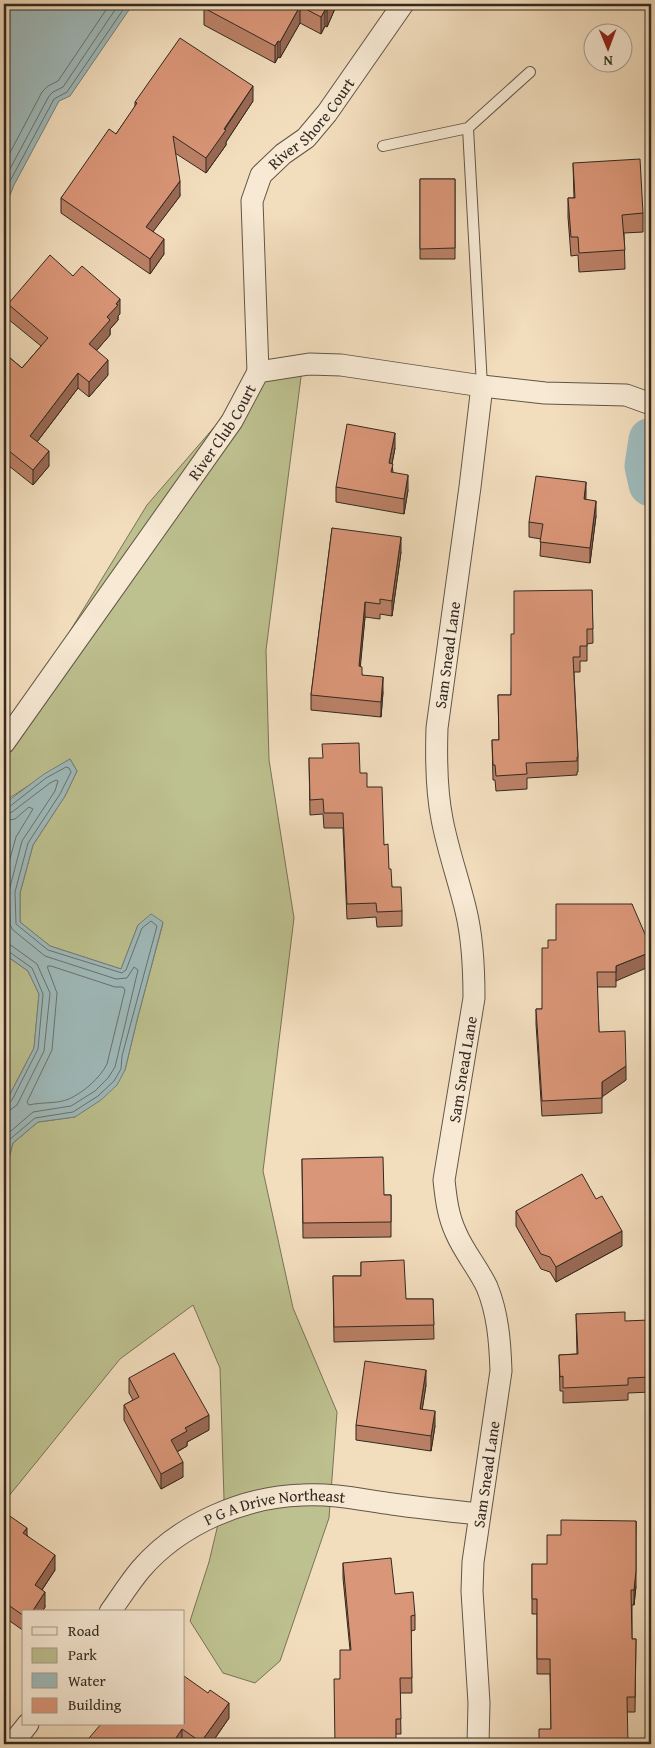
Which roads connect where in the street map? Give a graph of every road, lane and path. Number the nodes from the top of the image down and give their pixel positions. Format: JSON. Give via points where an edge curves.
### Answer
{"nodes":[{"id":1,"x":403,"y":4,"type":"edge"},
{"id":2,"x":530,"y":72,"type":"dead end"},
{"id":3,"x":468,"y":128,"type":"junction"},
{"id":4,"x":383,"y":146,"type":"dead end"},
{"id":5,"x":258,"y":372,"type":"junction"},
{"id":6,"x":482,"y":386,"type":"junction"},
{"id":7,"x":651,"y":404,"type":"edge"},
{"id":8,"x":4,"y":743,"type":"edge"},
{"id":9,"x":479,"y":1514,"type":"junction"},
{"id":10,"x":111,"y":1610,"type":"edge"},
{"id":11,"x":26,"y":1726,"type":"edge"},
{"id":12,"x":12,"y":1744,"type":"edge"},
{"id":13,"x":478,"y":1744,"type":"edge"}],
"edges":[{"from":1,"to":5,"type":"street","name":"River Shore Court","via":[[322,119],[306,138],[261,174],[252,201]]},
{"from":2,"to":3,"type":"lane"},
{"from":3,"to":4,"type":"lane"},
{"from":3,"to":6,"type":"lane"},
{"from":5,"to":6,"type":"street","name":"River Club Court","via":[[309,364],[341,365]]},
{"from":5,"to":8,"type":"street","name":"River Club Court","via":[[232,420]]},
{"from":6,"to":7,"type":"street","name":"River Club Court","via":[[545,393],[626,395]]},
{"from":6,"to":9,"type":"street","name":"Sam Snead Lane","via":[[436,728],[437,789],[448,848],[466,911],[474,970],[474,998],[444,1180],[447,1208],[456,1234],[486,1286],[500,1339],[501,1371]]},
{"from":9,"to":10,"type":"street","name":"P G A Drive Northeast","via":[[331,1495],[302,1494],[247,1504],[215,1515],[187,1530],[141,1569]]},
{"from":9,"to":13,"type":"street","name":"Sam Snead Lane","via":[[472,1581],[479,1703]]},
{"from":11,"to":12,"type":"street"}]}
